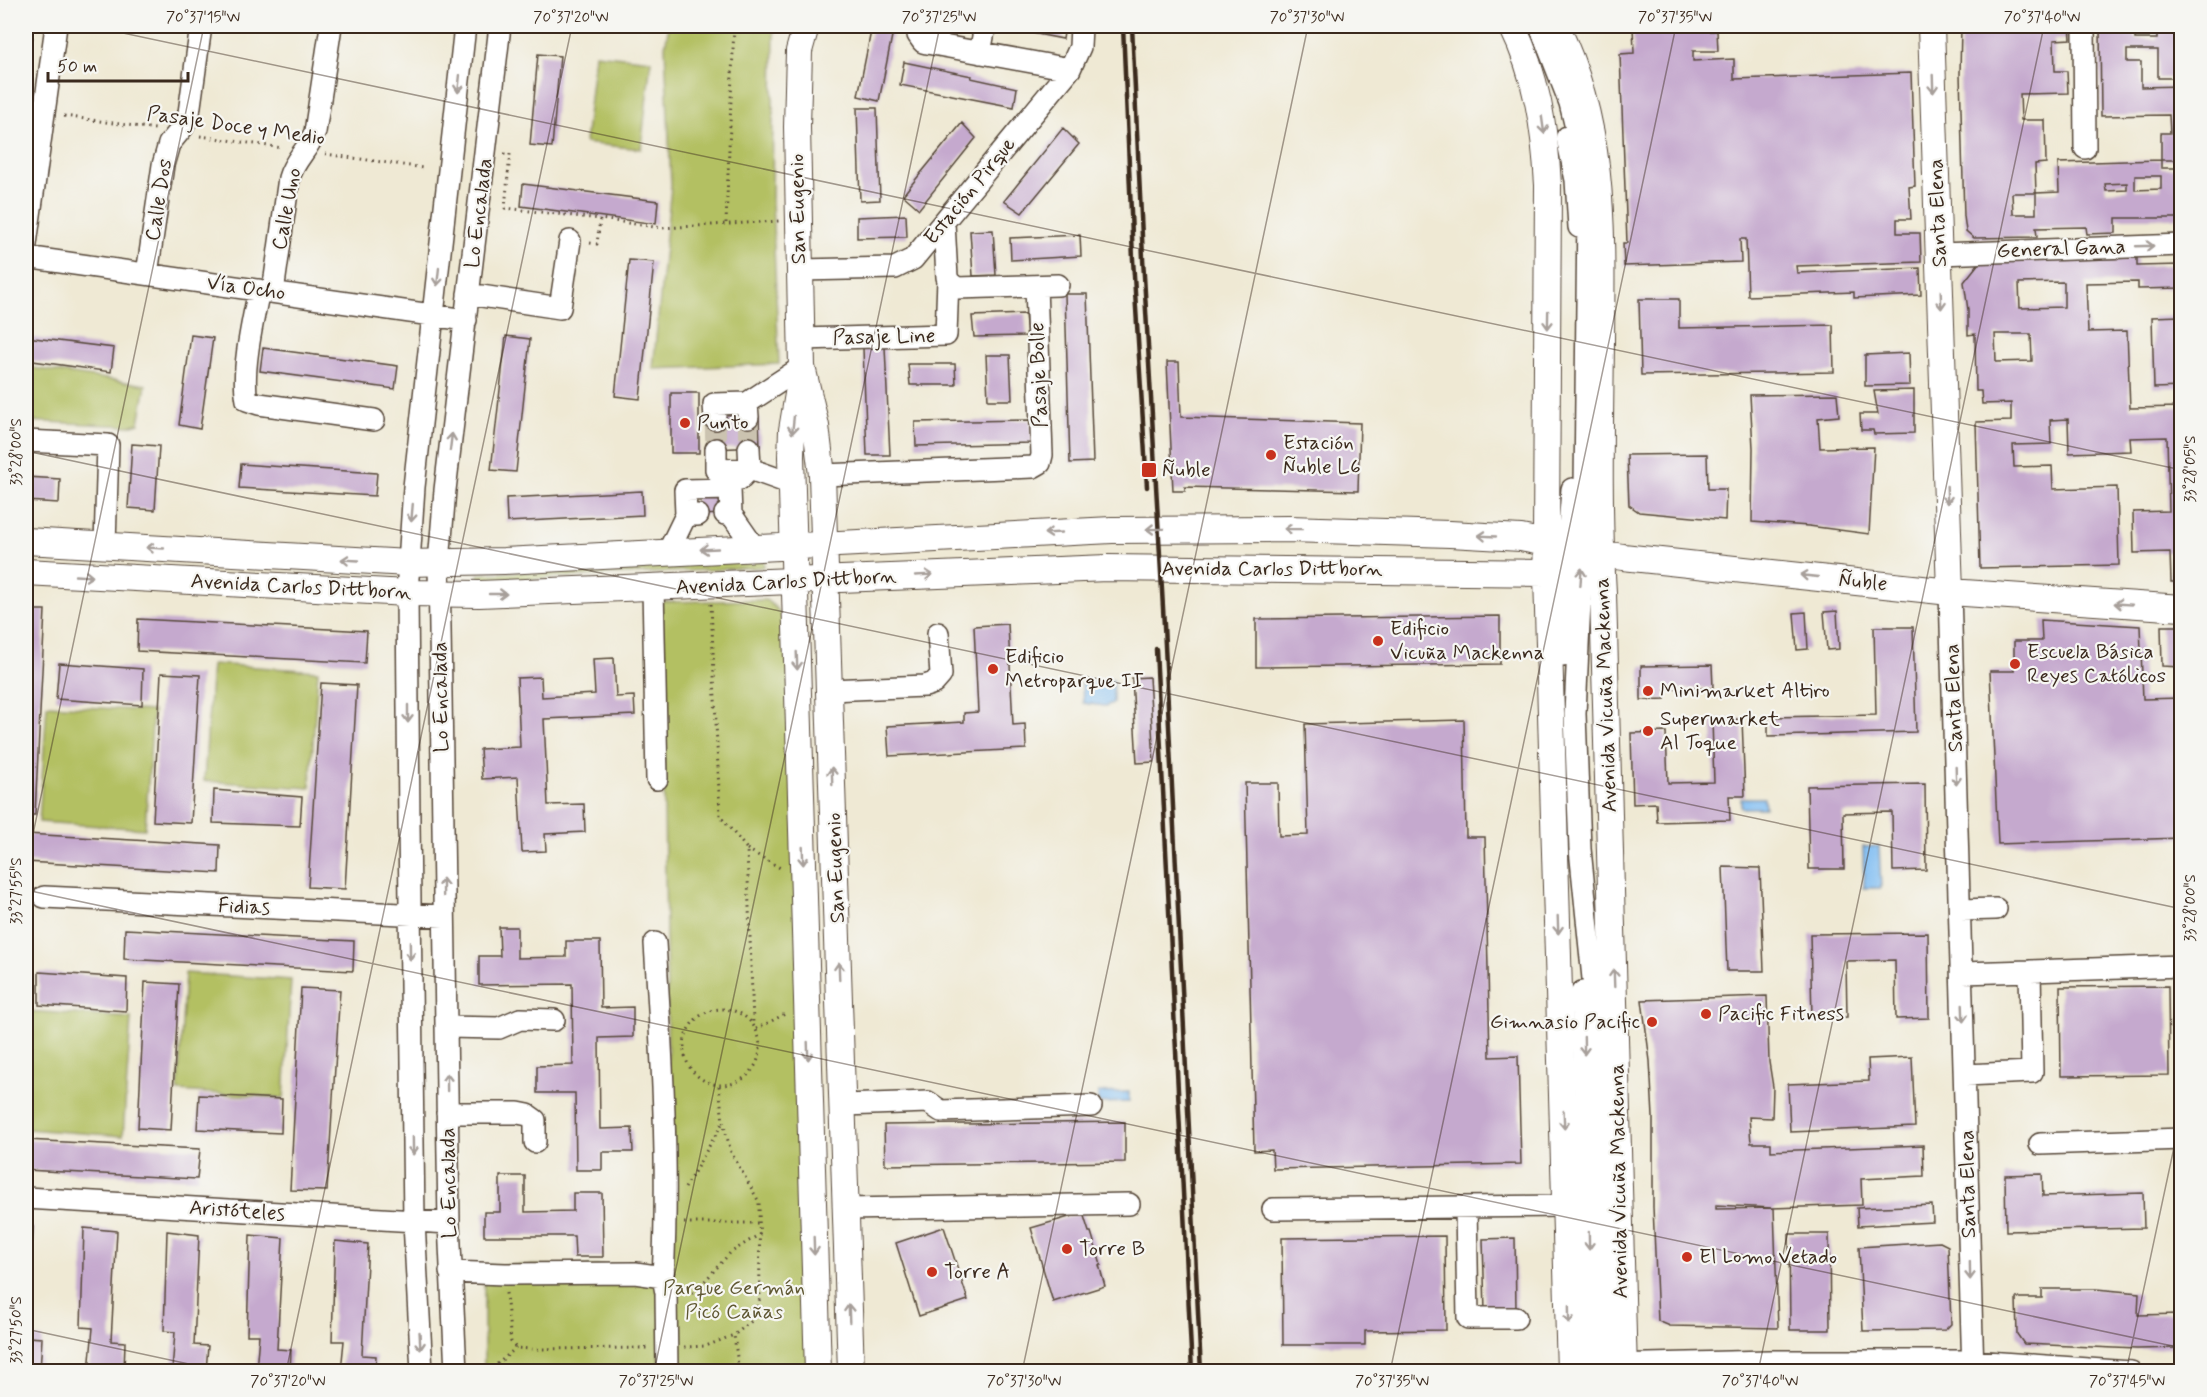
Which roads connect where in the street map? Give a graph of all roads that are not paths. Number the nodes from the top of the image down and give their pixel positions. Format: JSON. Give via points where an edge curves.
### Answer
{"nodes":[{"id":1,"x":56,"y":26,"type":"edge"},
{"id":2,"x":201,"y":26,"type":"edge"},
{"id":3,"x":331,"y":26,"type":"edge"},
{"id":4,"x":465,"y":26,"type":"edge"},
{"id":5,"x":500,"y":26,"type":"edge"},
{"id":6,"x":795,"y":26,"type":"edge"},
{"id":7,"x":806,"y":26,"type":"edge"},
{"id":8,"x":919,"y":26,"type":"edge"},
{"id":9,"x":985,"y":26,"type":"edge"},
{"id":10,"x":1081,"y":26,"type":"edge"},
{"id":11,"x":1512,"y":26,"type":"edge"},
{"id":12,"x":1529,"y":26,"type":"edge"},
{"id":13,"x":1931,"y":26,"type":"edge"},
{"id":14,"x":2084,"y":26,"type":"edge"},
{"id":15,"x":1554,"y":27,"type":"edge"},
{"id":16,"x":799,"y":51,"type":"junction"},
{"id":17,"x":980,"y":53,"type":"junction"},
{"id":18,"x":1070,"y":69,"type":"junction"},
{"id":19,"x":2085,"y":148,"type":"dead end"},
{"id":20,"x":944,"y":223,"type":"junction"},
{"id":21,"x":570,"y":241,"type":"road end"},
{"id":22,"x":26,"y":244,"type":"edge"},
{"id":23,"x":2181,"y":245,"type":"edge"},
{"id":24,"x":1940,"y":254,"type":"junction"},
{"id":25,"x":26,"y":257,"type":"edge"},
{"id":26,"x":800,"y":270,"type":"junction"},
{"id":27,"x":147,"y":274,"type":"junction"},
{"id":28,"x":948,"y":279,"type":"junction"},
{"id":29,"x":1058,"y":285,"type":"dead end"},
{"id":30,"x":1036,"y":286,"type":"junction"},
{"id":31,"x":266,"y":291,"type":"junction"},
{"id":32,"x":468,"y":294,"type":"junction"},
{"id":33,"x":433,"y":315,"type":"junction"},
{"id":34,"x":465,"y":320,"type":"junction"},
{"id":35,"x":802,"y":339,"type":"junction"},
{"id":36,"x":802,"y":367,"type":"junction"},
{"id":37,"x":715,"y":419,"type":"dead end"},
{"id":38,"x":374,"y":420,"type":"dead end"},
{"id":39,"x":26,"y":441,"type":"edge"},
{"id":40,"x":749,"y":458,"type":"junction"},
{"id":41,"x":822,"y":475,"type":"junction"},
{"id":42,"x":792,"y":484,"type":"junction"},
{"id":43,"x":414,"y":487,"type":"junction"},
{"id":44,"x":730,"y":489,"type":"junction"},
{"id":45,"x":445,"y":490,"type":"junction"},
{"id":46,"x":686,"y":490,"type":"junction"},
{"id":47,"x":26,"y":541,"type":"edge"},
{"id":48,"x":824,"y":544,"type":"junction"},
{"id":49,"x":105,"y":545,"type":"junction"},
{"id":50,"x":795,"y":545,"type":"junction"},
{"id":51,"x":754,"y":547,"type":"junction"},
{"id":52,"x":1949,"y":547,"type":"junction"},
{"id":53,"x":1574,"y":548,"type":"junction"},
{"id":54,"x":668,"y":552,"type":"junction"},
{"id":55,"x":408,"y":563,"type":"junction"},
{"id":56,"x":439,"y":563,"type":"junction"},
{"id":57,"x":26,"y":572,"type":"edge"},
{"id":58,"x":1556,"y":576,"type":"junction"},
{"id":59,"x":826,"y":580,"type":"junction"},
{"id":60,"x":795,"y":582,"type":"junction"},
{"id":61,"x":1909,"y":586,"type":"junction"},
{"id":62,"x":653,"y":588,"type":"junction"},
{"id":63,"x":1950,"y":592,"type":"junction"},
{"id":64,"x":407,"y":593,"type":"junction"},
{"id":65,"x":439,"y":594,"type":"junction"},
{"id":66,"x":2181,"y":608,"type":"edge"},
{"id":67,"x":938,"y":633,"type":"dead end"},
{"id":68,"x":408,"y":671,"type":"junction"},
{"id":69,"x":440,"y":671,"type":"junction"},
{"id":70,"x":829,"y":690,"type":"junction"},
{"id":71,"x":657,"y":779,"type":"dead end"},
{"id":72,"x":44,"y":897,"type":"dead end"},
{"id":73,"x":1996,"y":909,"type":"dead end"},
{"id":74,"x":1960,"y":910,"type":"junction"},
{"id":75,"x":410,"y":916,"type":"junction"},
{"id":76,"x":444,"y":916,"type":"junction"},
{"id":77,"x":655,"y":943,"type":"dead end"},
{"id":78,"x":2181,"y":966,"type":"edge"},
{"id":79,"x":2030,"y":971,"type":"junction"},
{"id":80,"x":1962,"y":973,"type":"junction"},
{"id":81,"x":554,"y":1020,"type":"dead end"},
{"id":82,"x":446,"y":1028,"type":"junction"},
{"id":83,"x":1965,"y":1075,"type":"junction"},
{"id":84,"x":844,"y":1105,"type":"junction"},
{"id":85,"x":1091,"y":1106,"type":"dead end"},
{"id":86,"x":447,"y":1113,"type":"junction"},
{"id":87,"x":2181,"y":1139,"type":"edge"},
{"id":88,"x":535,"y":1142,"type":"dead end"},
{"id":89,"x":2040,"y":1144,"type":"dead end"},
{"id":90,"x":26,"y":1197,"type":"edge"},
{"id":91,"x":1129,"y":1204,"type":"dead end"},
{"id":92,"x":1566,"y":1206,"type":"junction"},
{"id":93,"x":1466,"y":1207,"type":"junction"},
{"id":94,"x":847,"y":1209,"type":"junction"},
{"id":95,"x":1273,"y":1209,"type":"dead end"},
{"id":96,"x":414,"y":1222,"type":"junction"},
{"id":97,"x":449,"y":1223,"type":"junction"},
{"id":98,"x":450,"y":1272,"type":"junction"},
{"id":99,"x":664,"y":1285,"type":"junction"},
{"id":100,"x":1516,"y":1318,"type":"dead end"},
{"id":101,"x":1973,"y":1366,"type":"edge"},
{"id":102,"x":1599,"y":1368,"type":"edge"},
{"id":103,"x":422,"y":1371,"type":"edge"},
{"id":104,"x":456,"y":1371,"type":"edge"},
{"id":105,"x":667,"y":1371,"type":"edge"},
{"id":106,"x":818,"y":1371,"type":"edge"},
{"id":107,"x":851,"y":1371,"type":"edge"},
{"id":108,"x":2131,"y":1371,"type":"edge"}],
"edges":[{"from":1,"to":22,"type":"street"},
{"from":2,"to":27,"type":"street","name":"Calle Dos","via":[[189,113],[169,144],[163,165]]},
{"from":3,"to":31,"type":"street","name":"Calle Uno","via":[[315,132],[289,178]]},
{"from":4,"to":33,"type":"street","name":"Lo Encalada","one_way":true},
{"from":5,"to":32,"type":"street","name":"Lo Encalada"},
{"from":6,"to":16,"type":"main road","name":"San Eugenio"},
{"from":7,"to":16,"type":"main road","name":"San Eugenio"},
{"from":8,"to":17,"type":"street","via":[[918,35],[923,42]]},
{"from":9,"to":17,"type":"street"},
{"from":10,"to":18,"type":"street","name":"Estación Pirque","via":[[1080,47]]},
{"from":11,"to":53,"type":"main road","name":"Avenida Vicuña Mackenna","one_way":true,"via":[[1533,77],[1546,151]]},
{"from":12,"to":53,"type":"street","via":[[1563,121],[1578,201],[1580,315]]},
{"from":13,"to":24,"type":"main road","name":"Santa Elena","one_way":true},
{"from":14,"to":19,"type":"street"},
{"from":15,"to":53,"type":"main road","name":"Avenida Vicuña Mackenna","via":[[1573,63],[1586,108],[1599,185],[1602,243],[1599,497]]},
{"from":16,"to":26,"type":"main road","name":"San Eugenio"},
{"from":17,"to":18,"type":"street"},
{"from":18,"to":20,"type":"street","name":"Estación Pirque"},
{"from":20,"to":26,"type":"street","name":"Estación Pirque","via":[[913,259],[895,268]]},
{"from":20,"to":28,"type":"street","name":"Pasaje Line"},
{"from":21,"to":32,"type":"street","via":[[560,308]]},
{"from":24,"to":23,"type":"street","name":"General Gana","one_way":true},
{"from":24,"to":52,"type":"main road","name":"Santa Elena","one_way":true},
{"from":25,"to":27,"type":"street","name":"Vía Ocho"},
{"from":26,"to":35,"type":"main road","name":"San Eugenio"},
{"from":27,"to":31,"type":"street","name":"Vía Ocho"},
{"from":28,"to":30,"type":"street","via":[[962,290]]},
{"from":28,"to":35,"type":"street","name":"Pasaje Line","via":[[946,335]]},
{"from":29,"to":30,"type":"street"},
{"from":30,"to":41,"type":"street","name":"Pasaje Bolle","via":[[1040,463],[1033,467]]},
{"from":31,"to":33,"type":"street","name":"Vía Ocho"},
{"from":31,"to":38,"type":"street","name":"Calle Uno","via":[[252,323],[244,388],[247,400]]},
{"from":32,"to":34,"type":"street","name":"Lo Encalada"},
{"from":33,"to":34,"type":"street","name":"Vía Ocho"},
{"from":33,"to":43,"type":"street","name":"Lo Encalada"},
{"from":45,"to":34,"type":"street","name":"Lo Encalada","one_way":true},
{"from":35,"to":36,"type":"main road","name":"San Eugenio"},
{"from":36,"to":37,"type":"street","via":[[748,410],[714,404]]},
{"from":36,"to":41,"type":"main road","name":"San Eugenio","via":[[816,426]]},
{"from":36,"to":42,"type":"main road","name":"San Eugenio","one_way":true,"via":[[792,430]]},
{"from":39,"to":49,"type":"street","via":[[108,445]]},
{"from":40,"to":42,"type":"street"},
{"from":40,"to":44,"type":"street"},
{"from":40,"to":46,"type":"street","via":[[716,460]]},
{"from":41,"to":48,"type":"main road","name":"San Eugenio"},
{"from":42,"to":50,"type":"main road","name":"San Eugenio"},
{"from":43,"to":45,"type":"street"},
{"from":43,"to":55,"type":"street","name":"Lo Encalada","one_way":true},
{"from":44,"to":46,"type":"street"},
{"from":44,"to":51,"type":"street","via":[[728,514]]},
{"from":45,"to":56,"type":"street","name":"Lo Encalada"},
{"from":46,"to":54,"type":"street","via":[[692,515]]},
{"from":47,"to":49,"type":"main road","name":"Avenida Carlos Dittborn"},
{"from":48,"to":50,"type":"main road","name":"Avenida Carlos Dittborn"},
{"from":53,"to":48,"type":"main road","name":"Avenida Carlos Dittborn","one_way":true,"via":[[1521,538],[1379,531],[1199,529]]},
{"from":48,"to":59,"type":"main road","name":"San Eugenio"},
{"from":55,"to":49,"type":"main road","name":"Avenida Carlos Dittborn","one_way":true},
{"from":50,"to":51,"type":"main road","name":"Avenida Carlos Dittborn"},
{"from":50,"to":60,"type":"main road","name":"San Eugenio"},
{"from":51,"to":54,"type":"main road","name":"Avenida Carlos Dittborn","one_way":true},
{"from":52,"to":61,"type":"main road"},
{"from":52,"to":63,"type":"main road","name":"Santa Elena"},
{"from":53,"to":58,"type":"main road","name":"Avenida Vicuña Mackenna"},
{"from":61,"to":53,"type":"main road","name":"Ñuble","one_way":true},
{"from":102,"to":53,"type":"main road","name":"Avenida Vicuña Mackenna","one_way":true},
{"from":54,"to":56,"type":"main road","name":"Avenida Carlos Dittborn"},
{"from":55,"to":56,"type":"main road","name":"Avenida Carlos Dittborn"},
{"from":55,"to":64,"type":"street","name":"Lo Encalada"},
{"from":56,"to":65,"type":"street","name":"Lo Encalada"},
{"from":57,"to":64,"type":"main road","name":"Avenida Carlos Dittborn","one_way":true},
{"from":59,"to":58,"type":"main road","name":"Avenida Carlos Dittborn","one_way":true,"via":[[1107,568],[1420,570]]},
{"from":58,"to":92,"type":"main road","name":"Avenida Vicuña Mackenna","one_way":true},
{"from":58,"to":102,"type":"street","one_way":true,"via":[[1583,1006]]},
{"from":59,"to":60,"type":"main road","name":"Avenida Carlos Dittborn"},
{"from":59,"to":70,"type":"main road","name":"San Eugenio"},
{"from":60,"to":62,"type":"main road","name":"Avenida Carlos Dittborn"},
{"from":60,"to":106,"type":"main road","name":"San Eugenio","one_way":true},
{"from":61,"to":63,"type":"main road","name":"Ñuble"},
{"from":65,"to":62,"type":"main road","name":"Avenida Carlos Dittborn","one_way":true},
{"from":62,"to":71,"type":"street"},
{"from":66,"to":63,"type":"main road","name":"Ñuble","one_way":true},
{"from":63,"to":74,"type":"street","name":"Santa Elena","one_way":true},
{"from":64,"to":65,"type":"main road","name":"Avenida Carlos Dittborn"},
{"from":64,"to":68,"type":"street","name":"Lo Encalada"},
{"from":65,"to":69,"type":"street","name":"Lo Encalada"},
{"from":67,"to":70,"type":"street","via":[[941,675],[934,683]]},
{"from":68,"to":69,"type":"street"},
{"from":68,"to":75,"type":"street","name":"Lo Encalada","one_way":true},
{"from":76,"to":69,"type":"street","name":"Lo Encalada","one_way":true},
{"from":84,"to":70,"type":"main road","name":"San Eugenio","one_way":true},
{"from":72,"to":75,"type":"street","name":"Fidias"},
{"from":73,"to":74,"type":"street"},
{"from":74,"to":80,"type":"street","name":"Santa Elena"},
{"from":75,"to":76,"type":"street","name":"Fidias"},
{"from":75,"to":96,"type":"street","name":"Lo Encalada","one_way":true},
{"from":76,"to":82,"type":"street","name":"Lo Encalada"},
{"from":77,"to":99,"type":"street","via":[[666,1222]]},
{"from":78,"to":79,"type":"street"},
{"from":79,"to":80,"type":"street"},
{"from":79,"to":83,"type":"street","via":[[2032,1072]]},
{"from":80,"to":83,"type":"street","name":"Santa Elena","one_way":true},
{"from":81,"to":82,"type":"street","via":[[520,1019],[499,1028]]},
{"from":86,"to":82,"type":"street","name":"Lo Encalada","one_way":true},
{"from":83,"to":101,"type":"street","name":"Santa Elena","one_way":true},
{"from":84,"to":85,"type":"street","via":[[928,1102],[941,1111]]},
{"from":84,"to":94,"type":"main road","name":"San Eugenio"},
{"from":86,"to":88,"type":"street","via":[[528,1115],[535,1120]]},
{"from":86,"to":97,"type":"street","name":"Lo Encalada"},
{"from":87,"to":89,"type":"street"},
{"from":90,"to":96,"type":"street","name":"Aristóteles"},
{"from":91,"to":94,"type":"street"},
{"from":92,"to":93,"type":"street"},
{"from":92,"to":102,"type":"main road","name":"Avenida Vicuña Mackenna","one_way":true},
{"from":93,"to":95,"type":"street"},
{"from":93,"to":100,"type":"street","via":[[1468,1318]]},
{"from":107,"to":94,"type":"main road","name":"San Eugenio","one_way":true},
{"from":96,"to":97,"type":"street","name":"Aristóteles"},
{"from":96,"to":103,"type":"street","name":"Lo Encalada","one_way":true},
{"from":97,"to":98,"type":"street","name":"Lo Encalada"},
{"from":98,"to":99,"type":"street","via":[[635,1273]]},
{"from":98,"to":104,"type":"street","name":"Lo Encalada"},
{"from":99,"to":105,"type":"street"},
{"from":101,"to":102,"type":"street","via":[[1769,1361]]},
{"from":101,"to":108,"type":"street"}]}
